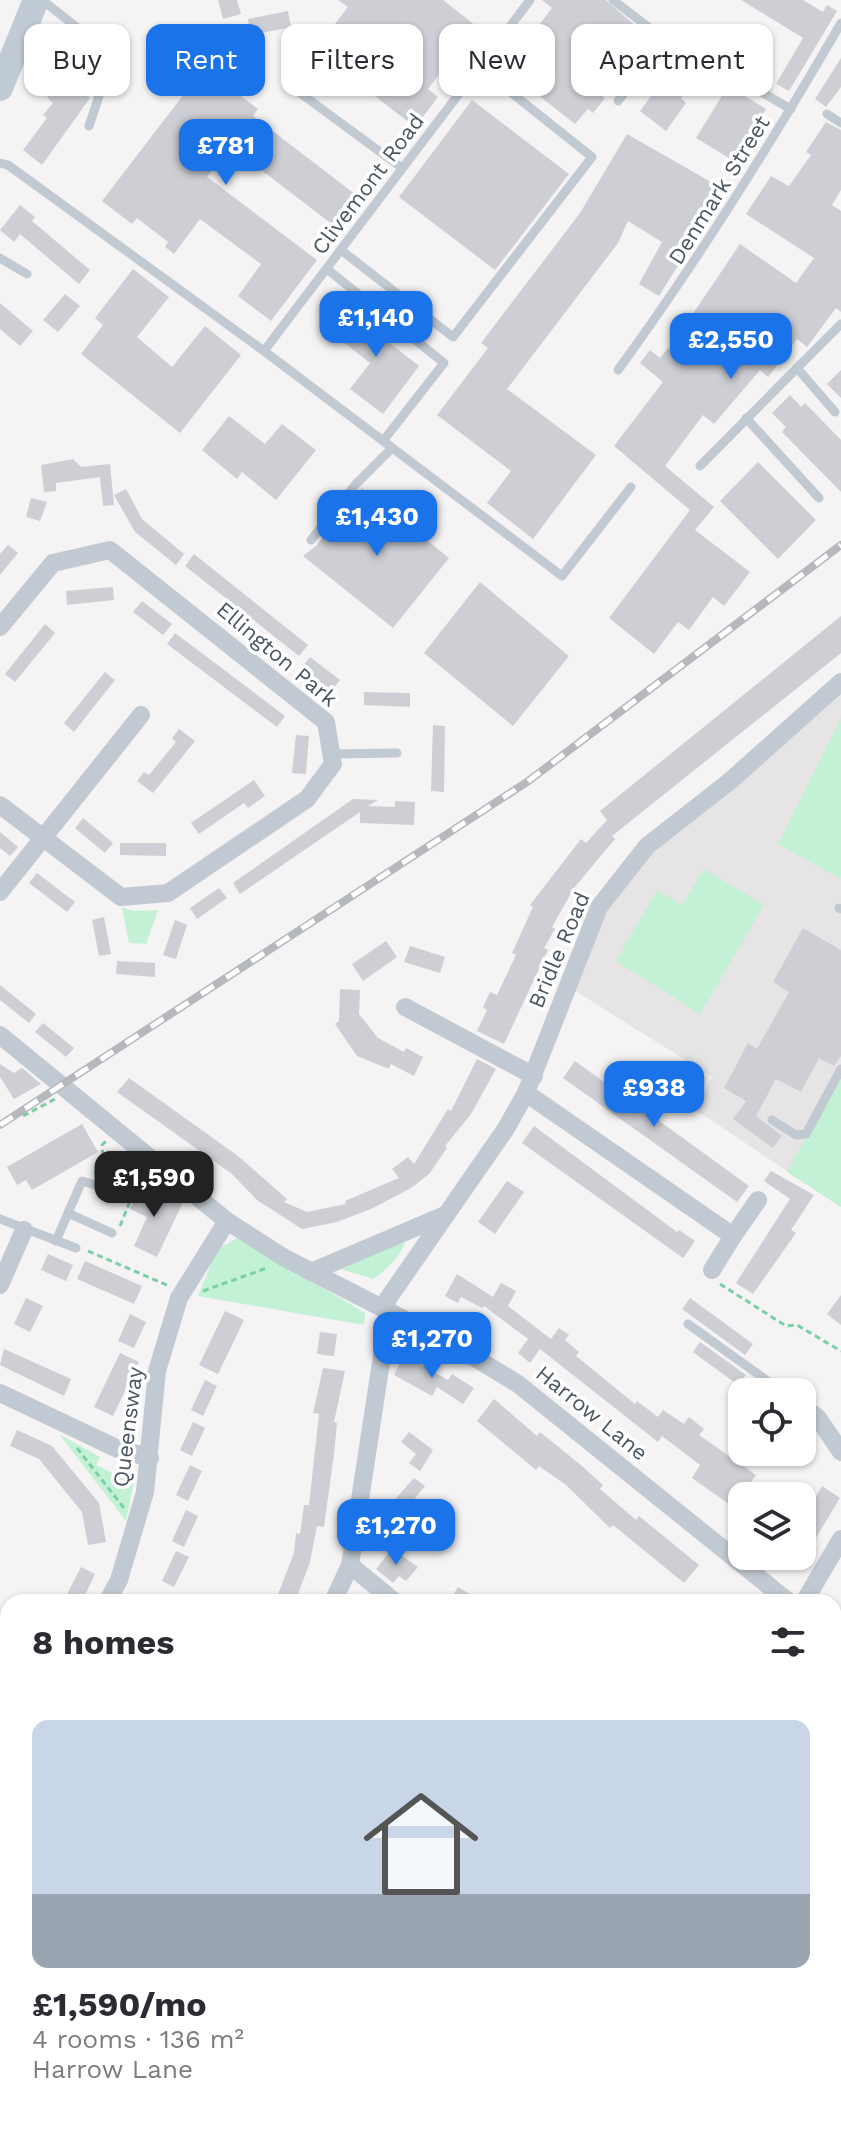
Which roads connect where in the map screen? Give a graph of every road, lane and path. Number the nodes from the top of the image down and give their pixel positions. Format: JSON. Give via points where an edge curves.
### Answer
{"nodes":[{"id":1,"x":36,"y":0,"type":"edge"},
{"id":2,"x":42,"y":0,"type":"edge"},
{"id":3,"x":530,"y":0,"type":"edge"},
{"id":4,"x":613,"y":0,"type":"edge"},
{"id":5,"x":841,"y":23,"type":"edge"},
{"id":6,"x":512,"y":24,"type":"edge"},
{"id":7,"x":8,"y":46,"type":"edge"},
{"id":8,"x":0,"y":88,"type":"edge"},
{"id":9,"x":304,"y":96,"type":"edge"},
{"id":10,"x":457,"y":96,"type":"edge"},
{"id":11,"x":515,"y":96,"type":"edge"},
{"id":12,"x":768,"y":96,"type":"edge"},
{"id":13,"x":618,"y":101,"type":"dead end"},
{"id":14,"x":791,"y":109,"type":"junction"},
{"id":15,"x":827,"y":114,"type":"dead end"},
{"id":16,"x":841,"y":123,"type":"edge"},
{"id":17,"x":89,"y":126,"type":"dead end"},
{"id":18,"x":0,"y":163,"type":"edge"},
{"id":19,"x":402,"y":168,"type":"junction"},
{"id":20,"x":341,"y":250,"type":"junction"},
{"id":21,"x":0,"y":258,"type":"edge"},
{"id":22,"x":327,"y":269,"type":"junction"},
{"id":23,"x":27,"y":274,"type":"dead end"},
{"id":24,"x":841,"y":324,"type":"edge"},
{"id":25,"x":264,"y":351,"type":"junction"},
{"id":26,"x":797,"y":368,"type":"junction"},
{"id":27,"x":618,"y":370,"type":"dead end"},
{"id":28,"x":835,"y":412,"type":"dead end"},
{"id":29,"x":746,"y":418,"type":"junction"},
{"id":30,"x":383,"y":441,"type":"junction"},
{"id":31,"x":392,"y":448,"type":"junction"},
{"id":32,"x":700,"y":466,"type":"dead end"},
{"id":33,"x":631,"y":487,"type":"dead end"},
{"id":34,"x":819,"y":498,"type":"dead end"},
{"id":35,"x":311,"y":540,"type":"dead end"},
{"id":36,"x":0,"y":627,"type":"edge"},
{"id":37,"x":841,"y":682,"type":"edge"},
{"id":38,"x":141,"y":715,"type":"dead end"},
{"id":39,"x":397,"y":753,"type":"dead end"},
{"id":40,"x":332,"y":754,"type":"junction"},
{"id":41,"x":0,"y":805,"type":"edge"},
{"id":42,"x":41,"y":838,"type":"junction"},
{"id":43,"x":0,"y":892,"type":"edge"},
{"id":44,"x":405,"y":1007,"type":"dead end"},
{"id":45,"x":0,"y":1035,"type":"edge"},
{"id":46,"x":841,"y":1069,"type":"edge"},
{"id":47,"x":530,"y":1084,"type":"junction"},
{"id":48,"x":69,"y":1091,"type":"junction"},
{"id":49,"x":23,"y":1116,"type":"dead end"},
{"id":50,"x":772,"y":1120,"type":"dead end"},
{"id":51,"x":119,"y":1132,"type":"junction"},
{"id":52,"x":156,"y":1163,"type":"junction"},
{"id":53,"x":119,"y":1173,"type":"dead end"},
{"id":54,"x":91,"y":1183,"type":"junction"},
{"id":55,"x":758,"y":1200,"type":"dead end"},
{"id":56,"x":68,"y":1213,"type":"junction"},
{"id":57,"x":446,"y":1215,"type":"junction"},
{"id":58,"x":0,"y":1219,"type":"edge"},
{"id":59,"x":227,"y":1221,"type":"junction"},
{"id":60,"x":24,"y":1230,"type":"junction"},
{"id":61,"x":112,"y":1233,"type":"joint"},
{"id":62,"x":733,"y":1236,"type":"junction"},
{"id":63,"x":56,"y":1241,"type":"junction"},
{"id":64,"x":76,"y":1248,"type":"joint"},
{"id":65,"x":283,"y":1257,"type":"junction"},
{"id":66,"x":712,"y":1270,"type":"joint"},
{"id":67,"x":311,"y":1272,"type":"junction"},
{"id":68,"x":0,"y":1285,"type":"edge"},
{"id":69,"x":183,"y":1290,"type":"junction"},
{"id":70,"x":387,"y":1312,"type":"junction"},
{"id":71,"x":688,"y":1324,"type":"dead end"},
{"id":72,"x":841,"y":1351,"type":"edge"},
{"id":73,"x":763,"y":1378,"type":"edge"},
{"id":74,"x":2,"y":1398,"type":"edge"},
{"id":75,"x":816,"y":1416,"type":"edge"},
{"id":76,"x":66,"y":1423,"type":"junction"},
{"id":77,"x":841,"y":1452,"type":"edge"},
{"id":78,"x":150,"y":1458,"type":"junction"},
{"id":79,"x":136,"y":1524,"type":"junction"},
{"id":80,"x":841,"y":1539,"type":"edge"},
{"id":81,"x":350,"y":1565,"type":"junction"},
{"id":82,"x":111,"y":1594,"type":"edge"},
{"id":83,"x":337,"y":1594,"type":"edge"},
{"id":84,"x":385,"y":1594,"type":"edge"},
{"id":85,"x":779,"y":1594,"type":"edge"},
{"id":86,"x":809,"y":1594,"type":"edge"}],
"edges":[{"from":1,"to":7,"type":"main road"},
{"from":2,"to":17,"type":"lane","via":[[102,47],[107,72]]},
{"from":3,"to":6,"type":"lane","name":"Clivemont Road"},
{"from":4,"to":13,"type":"lane","via":[[665,40]]},
{"from":5,"to":14,"type":"lane","name":"Denmark Street"},
{"from":7,"to":8,"type":"main road"},
{"from":9,"to":19,"type":"lane"},
{"from":10,"to":19,"type":"lane","name":"Clivemont Road"},
{"from":11,"to":20,"type":"lane","via":[[592,157],[453,337]]},
{"from":12,"to":14,"type":"lane"},
{"from":14,"to":27,"type":"lane","name":"Denmark Street","via":[[677,290]]},
{"from":15,"to":16,"type":"lane"},
{"from":18,"to":25,"type":"lane"},
{"from":19,"to":20,"type":"lane","name":"Clivemont Road"},
{"from":20,"to":22,"type":"lane","name":"Clivemont Road"},
{"from":21,"to":23,"type":"lane"},
{"from":22,"to":25,"type":"lane","name":"Clivemont Road"},
{"from":22,"to":30,"type":"lane","via":[[444,363]]},
{"from":24,"to":26,"type":"lane"},
{"from":25,"to":30,"type":"lane"},
{"from":26,"to":28,"type":"lane"},
{"from":26,"to":29,"type":"lane"},
{"from":29,"to":32,"type":"lane"},
{"from":29,"to":34,"type":"lane"},
{"from":30,"to":31,"type":"lane"},
{"from":31,"to":33,"type":"lane","via":[[562,576]]},
{"from":31,"to":35,"type":"lane"},
{"from":36,"to":40,"type":"street","name":"Ellington Park","via":[[53,563],[86,548],[110,550],[326,722]]},
{"from":37,"to":47,"type":"street","name":"Bridle Road","via":[[647,846],[599,907]]},
{"from":38,"to":42,"type":"street"},
{"from":39,"to":40,"type":"lane"},
{"from":40,"to":42,"type":"street","via":[[333,764],[307,799],[168,893],[121,897]]},
{"from":41,"to":42,"type":"street"},
{"from":42,"to":43,"type":"street"},
{"from":44,"to":47,"type":"street"},
{"from":45,"to":48,"type":"street","name":"Harrow Lane"},
{"from":46,"to":50,"type":"lane","via":[[806,1134],[796,1135]]},
{"from":47,"to":57,"type":"street","name":"Bridle Road"},
{"from":47,"to":62,"type":"street"},
{"from":48,"to":49,"type":"path"},
{"from":48,"to":51,"type":"street","name":"Harrow Lane"},
{"from":51,"to":52,"type":"street","name":"Harrow Lane"},
{"from":51,"to":54,"type":"path","via":[[102,1145],[103,1157]]},
{"from":52,"to":59,"type":"street","name":"Harrow Lane"},
{"from":52,"to":61,"type":"path","via":[[139,1179],[116,1234]]},
{"from":53,"to":54,"type":"lane","via":[[112,1190]]},
{"from":54,"to":56,"type":"lane","via":[[78,1185]]},
{"from":55,"to":62,"type":"street"},
{"from":56,"to":61,"type":"lane"},
{"from":56,"to":63,"type":"lane"},
{"from":57,"to":67,"type":"street"},
{"from":57,"to":70,"type":"street","name":"Bridle Road","via":[[387,1300]]},
{"from":58,"to":60,"type":"lane"},
{"from":59,"to":65,"type":"street","name":"Harrow Lane"},
{"from":59,"to":69,"type":"street","name":"Queensway"},
{"from":60,"to":63,"type":"lane"},
{"from":60,"to":68,"type":"street"},
{"from":62,"to":66,"type":"street"},
{"from":63,"to":64,"type":"lane"},
{"from":64,"to":69,"type":"path"},
{"from":65,"to":67,"type":"street","name":"Harrow Lane"},
{"from":65,"to":69,"type":"path","via":[[199,1293]]},
{"from":66,"to":72,"type":"path","via":[[722,1287],[786,1326],[797,1325]]},
{"from":67,"to":70,"type":"street","name":"Harrow Lane"},
{"from":69,"to":78,"type":"street","name":"Queensway","via":[[157,1371]]},
{"from":70,"to":81,"type":"street","name":"Bridle Road"},
{"from":70,"to":85,"type":"street","name":"Harrow Lane","via":[[518,1384]]},
{"from":71,"to":73,"type":"lane"},
{"from":74,"to":76,"type":"street"},
{"from":75,"to":77,"type":"street"},
{"from":76,"to":78,"type":"street"},
{"from":76,"to":79,"type":"path","via":[[67,1436]]},
{"from":78,"to":79,"type":"street","name":"Queensway"},
{"from":79,"to":82,"type":"street","name":"Queensway"},
{"from":80,"to":86,"type":"street"},
{"from":81,"to":83,"type":"street","name":"Bridle Road"},
{"from":81,"to":84,"type":"street"}]}
